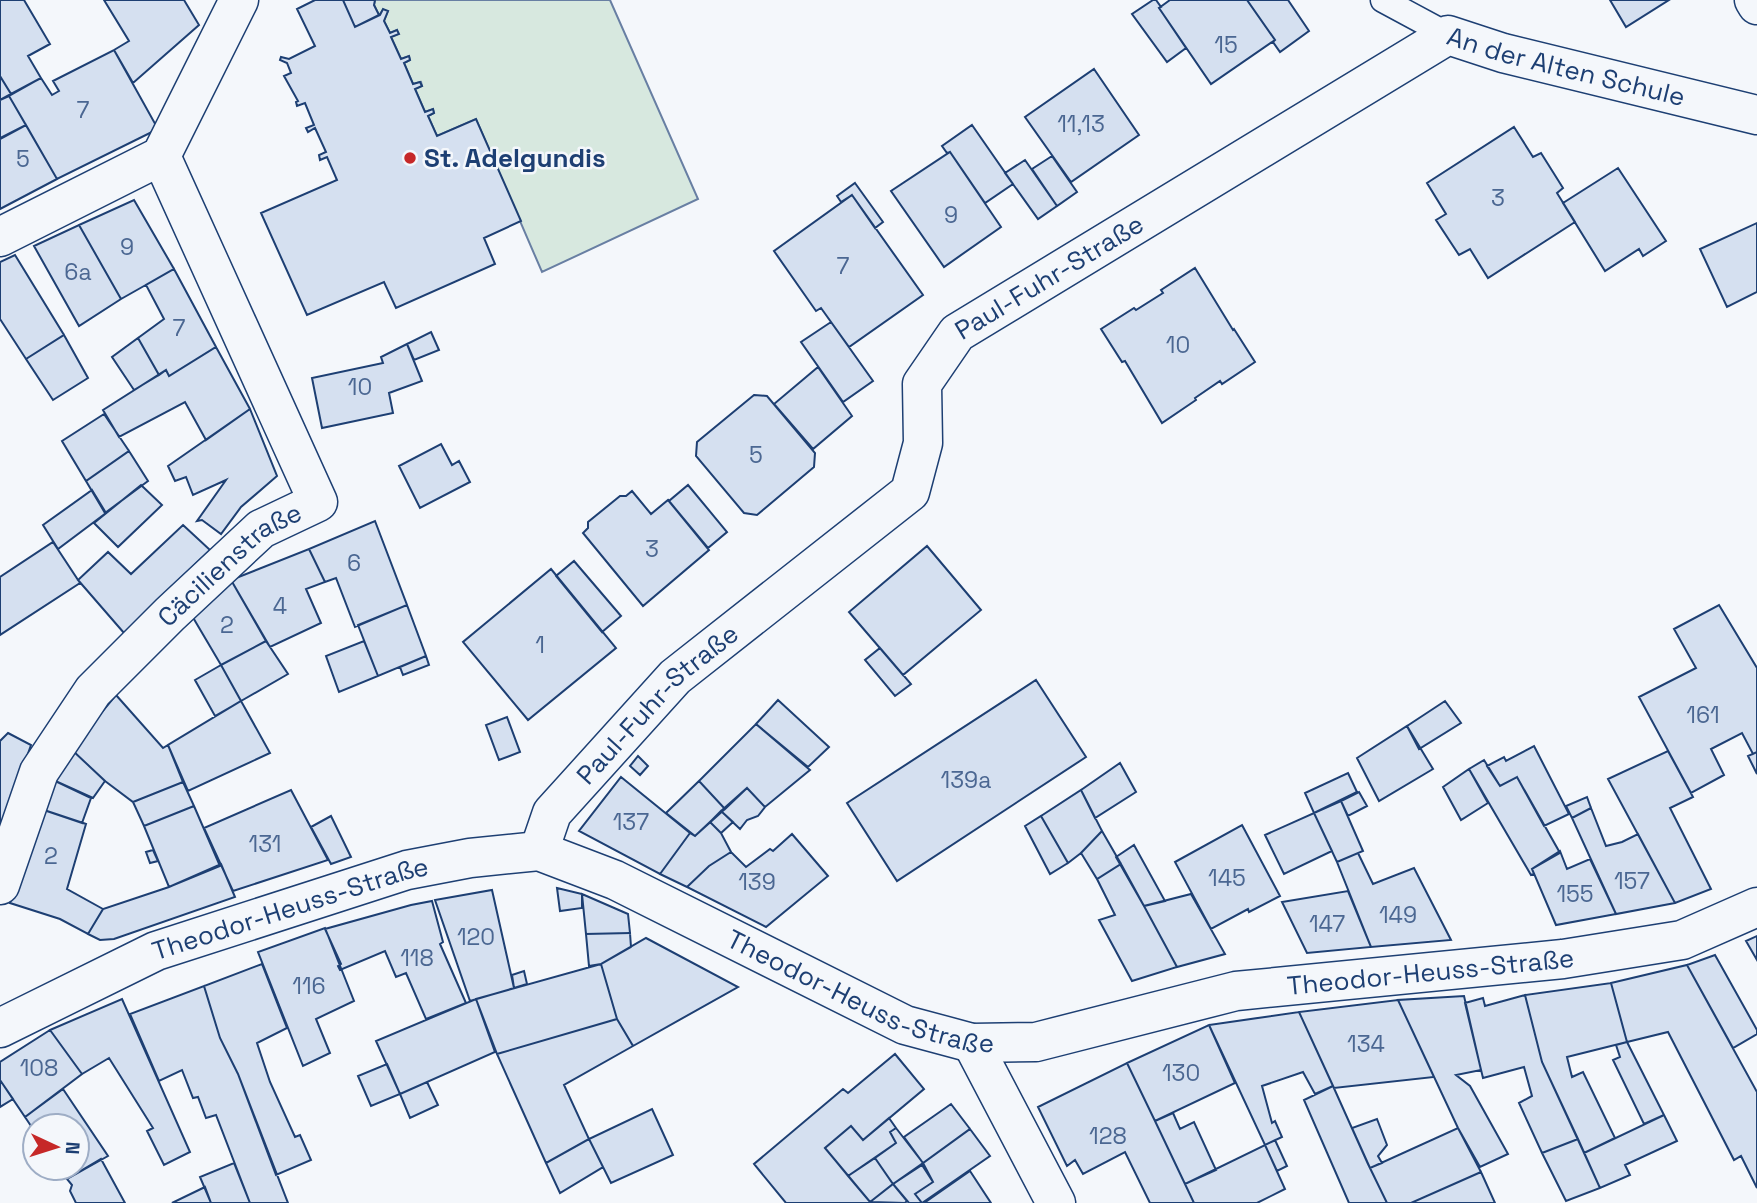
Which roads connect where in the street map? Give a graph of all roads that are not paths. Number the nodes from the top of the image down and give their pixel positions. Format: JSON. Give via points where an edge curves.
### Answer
{"nodes":[{"id":1,"x":239,"y":0,"type":"edge"},
{"id":2,"x":1383,"y":0,"type":"edge"},
{"id":3,"x":1754,"y":0,"type":"edge"},
{"id":4,"x":1757,"y":5,"type":"edge"},
{"id":5,"x":1448,"y":35,"type":"junction"},
{"id":6,"x":1757,"y":115,"type":"edge"},
{"id":7,"x":161,"y":156,"type":"junction"},
{"id":8,"x":0,"y":237,"type":"edge"},
{"id":9,"x":539,"y":851,"type":"junction"},
{"id":10,"x":0,"y":885,"type":"edge"},
{"id":11,"x":1757,"y":907,"type":"edge"},
{"id":12,"x":2,"y":1022,"type":"edge"},
{"id":13,"x":972,"y":1043,"type":"junction"},
{"id":14,"x":1056,"y":1203,"type":"edge"}],
"edges":[{"from":1,"to":7,"type":"street"},
{"from":2,"to":5,"type":"lane","name":"An der Alten Schule"},
{"from":3,"to":4,"type":"street"},
{"from":5,"to":6,"type":"street","name":"An der Alten Schule","via":[[1503,53]]},
{"from":5,"to":9,"type":"street","name":"Paul-Fuhr-Straße","via":[[957,333],[922,384],[923,443],[910,492],[675,677],[552,813]]},
{"from":7,"to":8,"type":"street"},
{"from":7,"to":10,"type":"street","name":"Cäcilienstraße","via":[[318,502],[261,529],[93,691],[39,772]]},
{"from":9,"to":12,"type":"street","name":"Theodor-Heuss-Straße","via":[[407,870],[156,951]]},
{"from":9,"to":13,"type":"street","name":"Theodor-Heuss-Straße","via":[[615,880],[905,1025]]},
{"from":11,"to":13,"type":"street","name":"Theodor-Heuss-Straße","via":[[1682,940],[1563,959],[1236,991],[1035,1042]]},
{"from":13,"to":14,"type":"street"}]}
